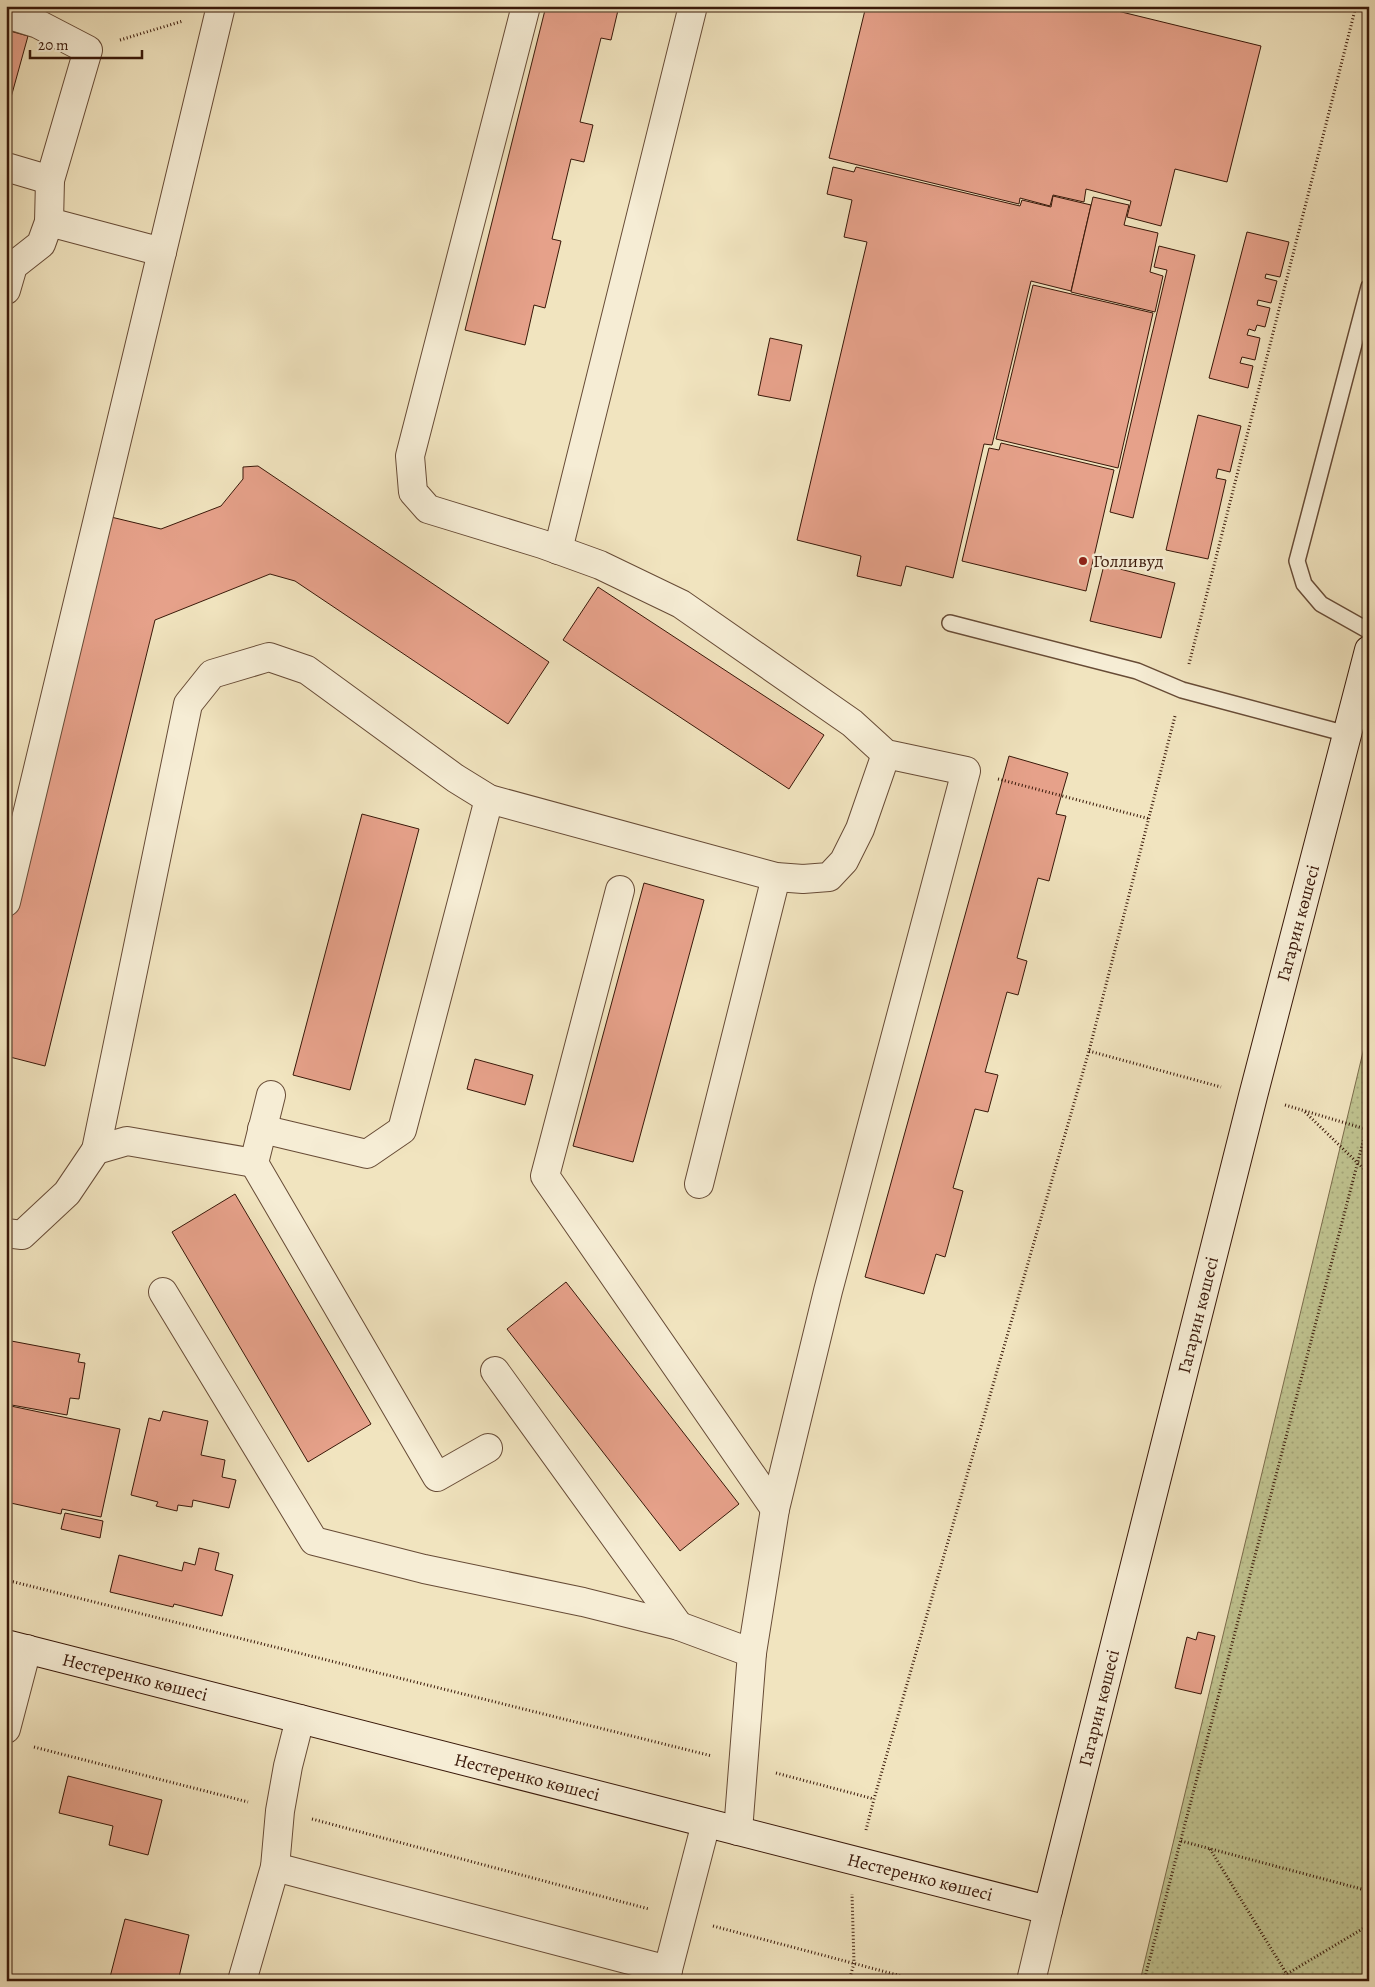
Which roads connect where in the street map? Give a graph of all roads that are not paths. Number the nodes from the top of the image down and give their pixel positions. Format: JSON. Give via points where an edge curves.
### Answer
{"nodes":[{"id":1,"x":221,"y":6,"type":"edge"},
{"id":2,"x":526,"y":6,"type":"edge"},
{"id":3,"x":693,"y":6,"type":"edge"},
{"id":4,"x":6,"y":14,"type":"edge"},
{"id":5,"x":6,"y":167,"type":"edge"},
{"id":6,"x":50,"y":180,"type":"junction"},
{"id":7,"x":49,"y":222,"type":"junction"},
{"id":8,"x":162,"y":252,"type":"junction"},
{"id":9,"x":9,"y":273,"type":"edge"},
{"id":10,"x":1369,"y":287,"type":"edge"},
{"id":11,"x":558,"y":550,"type":"junction"},
{"id":12,"x":950,"y":623,"type":"dead end"},
{"id":13,"x":1369,"y":631,"type":"edge"},
{"id":14,"x":1369,"y":650,"type":"edge"},
{"id":15,"x":1347,"y":734,"type":"junction"},
{"id":16,"x":886,"y":754,"type":"junction"},
{"id":17,"x":489,"y":799,"type":"junction"},
{"id":18,"x":776,"y":877,"type":"junction"},
{"id":19,"x":620,"y":890,"type":"dead end"},
{"id":20,"x":6,"y":902,"type":"edge"},
{"id":21,"x":270,"y":1095,"type":"dead end"},
{"id":22,"x":262,"y":1129,"type":"junction"},
{"id":23,"x":96,"y":1150,"type":"junction"},
{"id":24,"x":254,"y":1163,"type":"junction"},
{"id":25,"x":699,"y":1184,"type":"dead end"},
{"id":26,"x":6,"y":1233,"type":"edge"},
{"id":27,"x":163,"y":1292,"type":"dead end"},
{"id":28,"x":495,"y":1371,"type":"dead end"},
{"id":29,"x":488,"y":1448,"type":"dead end"},
{"id":30,"x":775,"y":1509,"type":"junction"},
{"id":31,"x":679,"y":1626,"type":"junction"},
{"id":32,"x":16,"y":1646,"type":"edge"},
{"id":33,"x":752,"y":1653,"type":"junction"},
{"id":34,"x":300,"y":1719,"type":"junction"},
{"id":35,"x":16,"y":1737,"type":"edge"},
{"id":36,"x":706,"y":1823,"type":"junction"},
{"id":37,"x":738,"y":1831,"type":"junction"},
{"id":38,"x":275,"y":1867,"type":"junction"},
{"id":39,"x":1048,"y":1910,"type":"junction"},
{"id":40,"x":667,"y":1976,"type":"edge"},
{"id":41,"x":242,"y":1981,"type":"edge"},
{"id":42,"x":1031,"y":1981,"type":"edge"}],
"edges":[{"from":1,"to":8,"type":"street"},
{"from":2,"to":11,"type":"street","via":[[410,456],[413,492],[428,508]]},
{"from":3,"to":11,"type":"street"},
{"from":4,"to":6,"type":"street","via":[[38,24],[88,50]]},
{"from":5,"to":6,"type":"street"},
{"from":6,"to":7,"type":"street"},
{"from":7,"to":8,"type":"street"},
{"from":7,"to":9,"type":"street","via":[[41,244]]},
{"from":8,"to":20,"type":"street"},
{"from":10,"to":13,"type":"lane","via":[[1297,561],[1304,584],[1321,604]]},
{"from":11,"to":16,"type":"street","via":[[600,565],[681,604],[852,723]]},
{"from":12,"to":15,"type":"lane","via":[[1137,671],[1182,690]]},
{"from":14,"to":15,"type":"street","name":"Гагарин көшесі"},
{"from":15,"to":39,"type":"street","name":"Гагарин көшесі"},
{"from":16,"to":18,"type":"street","via":[[860,829],[844,861],[829,877]]},
{"from":16,"to":30,"type":"street","via":[[966,771],[828,1291]]},
{"from":17,"to":18,"type":"street"},
{"from":17,"to":22,"type":"street","via":[[402,1130],[367,1154]]},
{"from":17,"to":23,"type":"street","via":[[455,778],[307,670],[269,657],[212,674],[188,704]]},
{"from":18,"to":25,"type":"street"},
{"from":19,"to":30,"type":"street","via":[[545,1176]]},
{"from":21,"to":22,"type":"street"},
{"from":22,"to":24,"type":"street"},
{"from":23,"to":24,"type":"street","via":[[127,1141]]},
{"from":23,"to":26,"type":"street","via":[[67,1192],[22,1235]]},
{"from":24,"to":29,"type":"street","via":[[437,1477]]},
{"from":27,"to":31,"type":"street","via":[[314,1541],[424,1570],[583,1602]]},
{"from":28,"to":31,"type":"street"},
{"from":30,"to":33,"type":"street"},
{"from":31,"to":33,"type":"street"},
{"from":32,"to":34,"type":"street","name":"Нестеренко көшесі"},
{"from":32,"to":35,"type":"street"},
{"from":33,"to":37,"type":"street"},
{"from":34,"to":36,"type":"street","name":"Нестеренко көшесі"},
{"from":34,"to":38,"type":"street","via":[[280,1811]]},
{"from":36,"to":37,"type":"street","name":"Нестеренко көшесі"},
{"from":36,"to":40,"type":"street"},
{"from":37,"to":39,"type":"street","name":"Нестеренко көшесі"},
{"from":38,"to":40,"type":"street"},
{"from":38,"to":41,"type":"street"},
{"from":39,"to":42,"type":"street","name":"Гагарин көшесі"}]}
